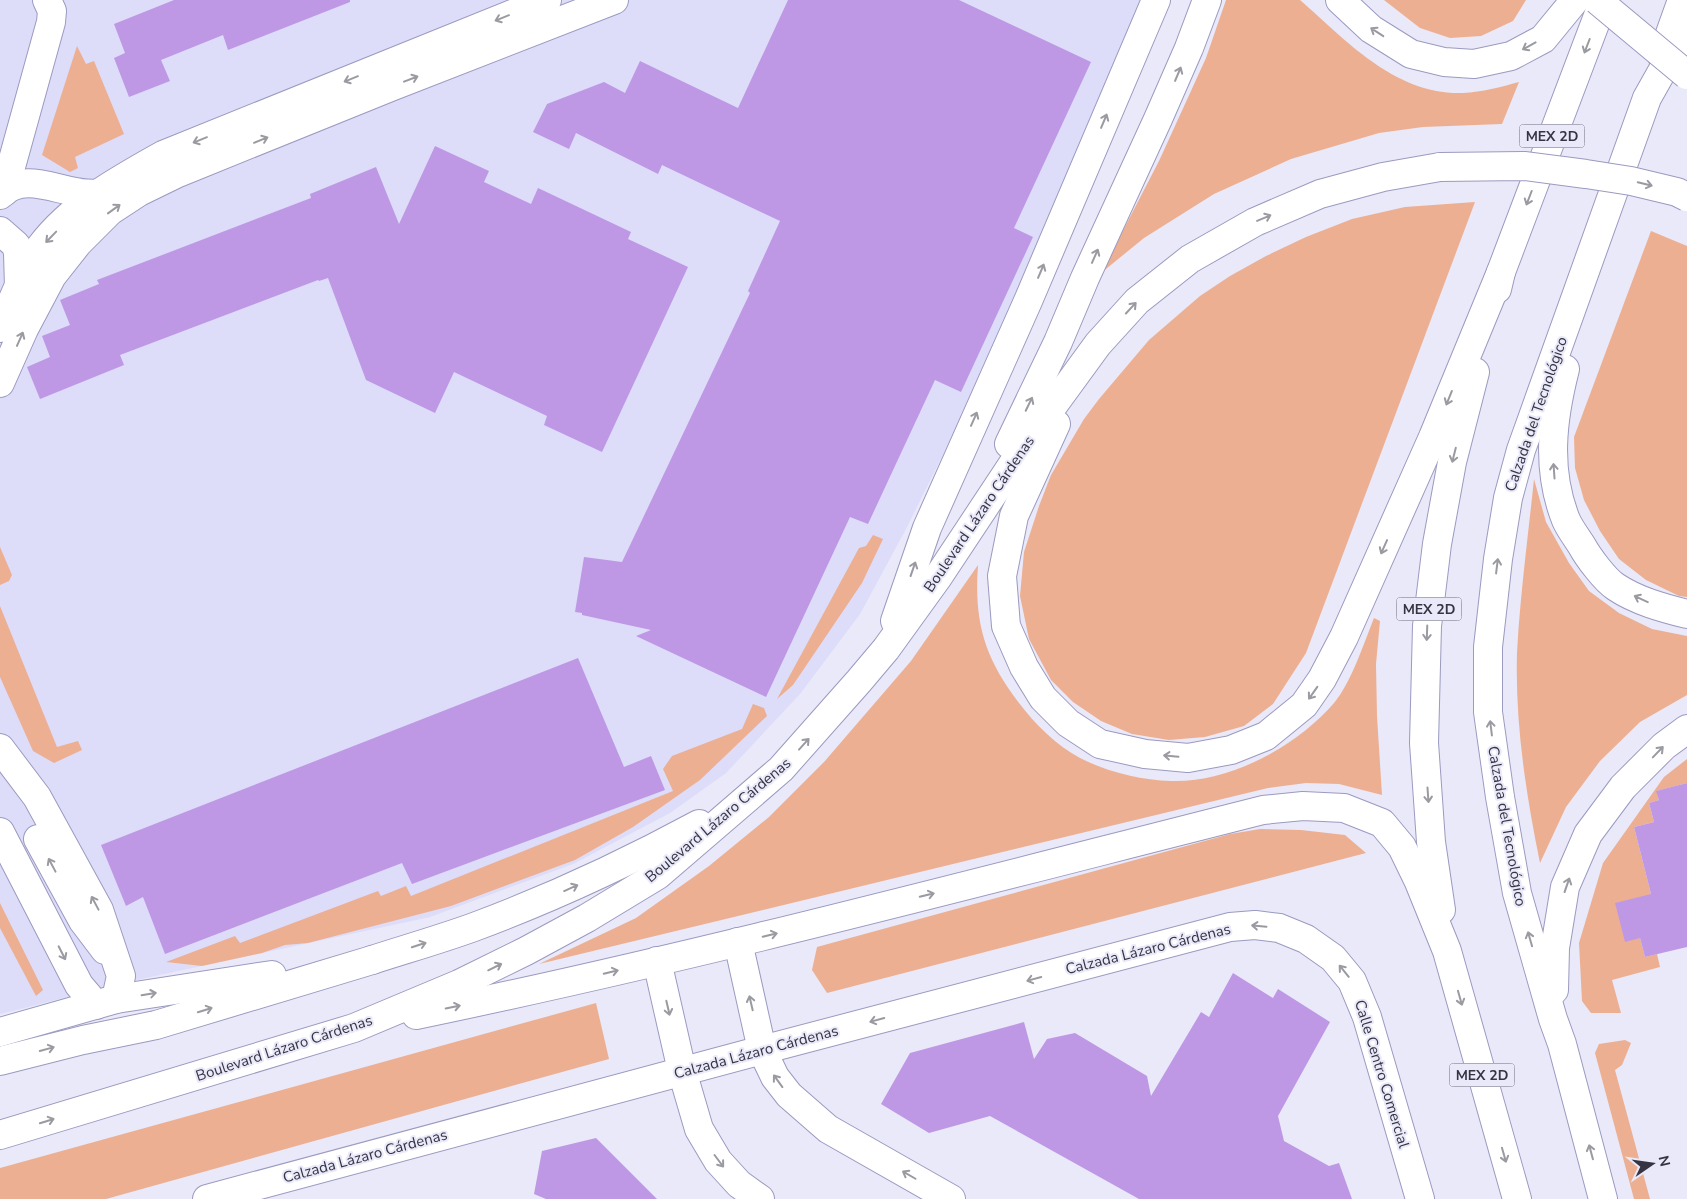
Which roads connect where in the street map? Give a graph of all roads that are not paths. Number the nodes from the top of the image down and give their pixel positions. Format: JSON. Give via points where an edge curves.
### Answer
{"nodes":[{"id":1,"x":47,"y":0,"type":"edge"},
{"id":2,"x":65,"y":0,"type":"edge"},
{"id":3,"x":547,"y":0,"type":"edge"},
{"id":4,"x":614,"y":0,"type":"edge"},
{"id":5,"x":1156,"y":0,"type":"edge"},
{"id":6,"x":1207,"y":0,"type":"edge"},
{"id":7,"x":1340,"y":0,"type":"edge"},
{"id":8,"x":1575,"y":0,"type":"edge"},
{"id":9,"x":1597,"y":0,"type":"edge"},
{"id":10,"x":1604,"y":0,"type":"edge"},
{"id":11,"x":1682,"y":0,"type":"edge"},
{"id":12,"x":1687,"y":27,"type":"edge"},
{"id":13,"x":1687,"y":75,"type":"edge"},
{"id":14,"x":1646,"y":98,"type":"junction"},
{"id":15,"x":9,"y":190,"type":"edge"},
{"id":16,"x":100,"y":194,"type":"junction"},
{"id":17,"x":1687,"y":197,"type":"edge"},
{"id":18,"x":1601,"y":228,"type":"junction"},
{"id":19,"x":0,"y":231,"type":"edge"},
{"id":20,"x":1501,"y":272,"type":"junction"},
{"id":21,"x":19,"y":287,"type":"junction"},
{"id":22,"x":0,"y":328,"type":"edge"},
{"id":23,"x":1098,"y":344,"type":"junction"},
{"id":24,"x":0,"y":383,"type":"edge"},
{"id":25,"x":970,"y":527,"type":"junction"},
{"id":26,"x":1687,"y":614,"type":"edge"},
{"id":27,"x":886,"y":648,"type":"junction"},
{"id":28,"x":1687,"y":729,"type":"edge"},
{"id":29,"x":0,"y":749,"type":"edge"},
{"id":30,"x":743,"y":801,"type":"junction"},
{"id":31,"x":0,"y":832,"type":"edge"},
{"id":32,"x":1306,"y":938,"type":"joint"},
{"id":33,"x":738,"y":942,"type":"junction"},
{"id":34,"x":1447,"y":951,"type":"junction"},
{"id":35,"x":372,"y":960,"type":"junction"},
{"id":36,"x":658,"y":960,"type":"junction"},
{"id":37,"x":106,"y":1002,"type":"junction"},
{"id":38,"x":1553,"y":1019,"type":"junction"},
{"id":39,"x":354,"y":1028,"type":"junction"},
{"id":40,"x":0,"y":1032,"type":"edge"},
{"id":41,"x":762,"y":1050,"type":"junction"},
{"id":42,"x":0,"y":1062,"type":"edge"},
{"id":43,"x":682,"y":1071,"type":"junction"},
{"id":44,"x":0,"y":1135,"type":"edge"},
{"id":45,"x":262,"y":1191,"type":"edge"},
{"id":46,"x":207,"y":1199,"type":"edge"},
{"id":47,"x":760,"y":1199,"type":"edge"},
{"id":48,"x":951,"y":1199,"type":"edge"},
{"id":49,"x":1420,"y":1199,"type":"edge"},
{"id":50,"x":1517,"y":1199,"type":"edge"},
{"id":51,"x":1603,"y":1199,"type":"edge"}],
"edges":[{"from":1,"to":15,"type":"main road","via":[[52,11],[51,22]]},
{"from":2,"to":15,"type":"main road","via":[[64,32]]},
{"from":3,"to":16,"type":"main road","one_way":true,"via":[[163,155]]},
{"from":24,"to":4,"type":"main road","one_way":true,"via":[[52,276],[78,243],[110,211],[139,192],[178,173],[393,86]]},
{"from":27,"to":5,"type":"main road","one_way":true,"via":[[927,528]]},
{"from":25,"to":6,"type":"main road","one_way":true,"via":[[1058,342],[1189,48]]},
{"from":8,"to":7,"type":"main road","one_way":true,"via":[[1543,38],[1512,56],[1474,64],[1444,62],[1411,54],[1370,29]]},
{"from":9,"to":13,"type":"main road","bridge":true},
{"from":10,"to":20,"type":"main road","number":"MEX 2D","one_way":true},
{"from":11,"to":14,"type":"main road","name":"Calzada del Tecnológico"},
{"from":12,"to":14,"type":"main road"},
{"from":14,"to":18,"type":"main road","name":"Calzada del Tecnológico"},
{"from":15,"to":16,"type":"main road","via":[[37,183],[77,193]]},
{"from":16,"to":21,"type":"main road","one_way":true,"via":[[71,215],[42,246]]},
{"from":23,"to":17,"type":"main road","one_way":true,"bridge":true,"via":[[1137,301],[1190,258],[1255,222],[1320,194],[1383,177],[1440,167],[1524,166],[1631,181]]},
{"from":26,"to":18,"type":"main road","one_way":true,"via":[[1645,602],[1614,586],[1588,557],[1566,520],[1555,479],[1552,439],[1560,390]]},
{"from":38,"to":18,"type":"main road","name":"Calzada del Tecnológico","one_way":true,"via":[[1517,893],[1500,797],[1488,712],[1488,646],[1508,498],[1521,450]]},
{"from":19,"to":21,"type":"main road","via":[[16,245]]},
{"from":20,"to":23,"type":"main road","one_way":true,"via":[[1433,437],[1322,679],[1304,705],[1266,736],[1231,750],[1188,758],[1145,754],[1100,744],[1068,723],[1043,698],[1024,667],[1006,626],[1002,576],[1014,516],[1047,441]]},
{"from":20,"to":34,"type":"main road","number":"MEX 2D","one_way":true,"via":[[1452,462],[1427,626],[1424,743],[1430,842]]},
{"from":21,"to":22,"type":"main road"},
{"from":23,"to":25,"type":"main road","name":"Boulevard Lázaro Cárdenas"},
{"from":25,"to":27,"type":"main road","name":"Boulevard Lázaro Cárdenas"},
{"from":30,"to":27,"type":"main road","name":"Boulevard Lázaro Cárdenas","one_way":true,"via":[[781,769]]},
{"from":38,"to":28,"type":"main road","one_way":true,"via":[[1554,948],[1565,888],[1588,834],[1623,787],[1664,746]]},
{"from":37,"to":29,"type":"main road","one_way":true,"via":[[121,976],[99,910],[37,797]]},
{"from":35,"to":30,"type":"main road","one_way":true,"via":[[474,927],[567,890]]},
{"from":39,"to":30,"type":"main road","name":"Boulevard Lázaro Cárdenas","one_way":true,"via":[[459,984],[587,918],[658,875]]},
{"from":31,"to":37,"type":"main road","one_way":true,"via":[[79,985]]},
{"from":32,"to":41,"type":"main road","name":"Calzada Lázaro Cárdenas","one_way":true,"via":[[1279,928],[1255,925],[1230,927]]},
{"from":49,"to":32,"type":"main road","name":"Calle Centro Comercial","one_way":true,"via":[[1367,1017],[1352,982],[1333,958]]},
{"from":33,"to":34,"type":"main road","one_way":true,"via":[[1263,810],[1303,806],[1344,808],[1382,823],[1402,847]]},
{"from":33,"to":36,"type":"main road"},
{"from":41,"to":33,"type":"main road","one_way":true},
{"from":34,"to":50,"type":"main road","number":"MEX 2D","one_way":true},
{"from":37,"to":35,"type":"main road","one_way":true},
{"from":42,"to":35,"type":"main road","one_way":true,"via":[[156,1025]]},
{"from":39,"to":36,"type":"main road","one_way":true,"via":[[527,992]]},
{"from":36,"to":43,"type":"main road","one_way":true},
{"from":37,"to":40,"type":"main road"},
{"from":51,"to":38,"type":"main road","name":"Calzada del Tecnológico","one_way":true},
{"from":44,"to":39,"type":"main road","name":"Boulevard Lázaro Cárdenas","one_way":true},
{"from":41,"to":43,"type":"main road","name":"Calzada Lázaro Cárdenas"},
{"from":48,"to":41,"type":"main road","one_way":true,"via":[[828,1129],[789,1095],[775,1077]]},
{"from":43,"to":45,"type":"main road","name":"Calzada Lázaro Cárdenas"},
{"from":43,"to":47,"type":"main road","one_way":true,"via":[[699,1129],[718,1161],[739,1184]]},
{"from":45,"to":46,"type":"main road","name":"Calzada Lázaro Cárdenas"}]}
